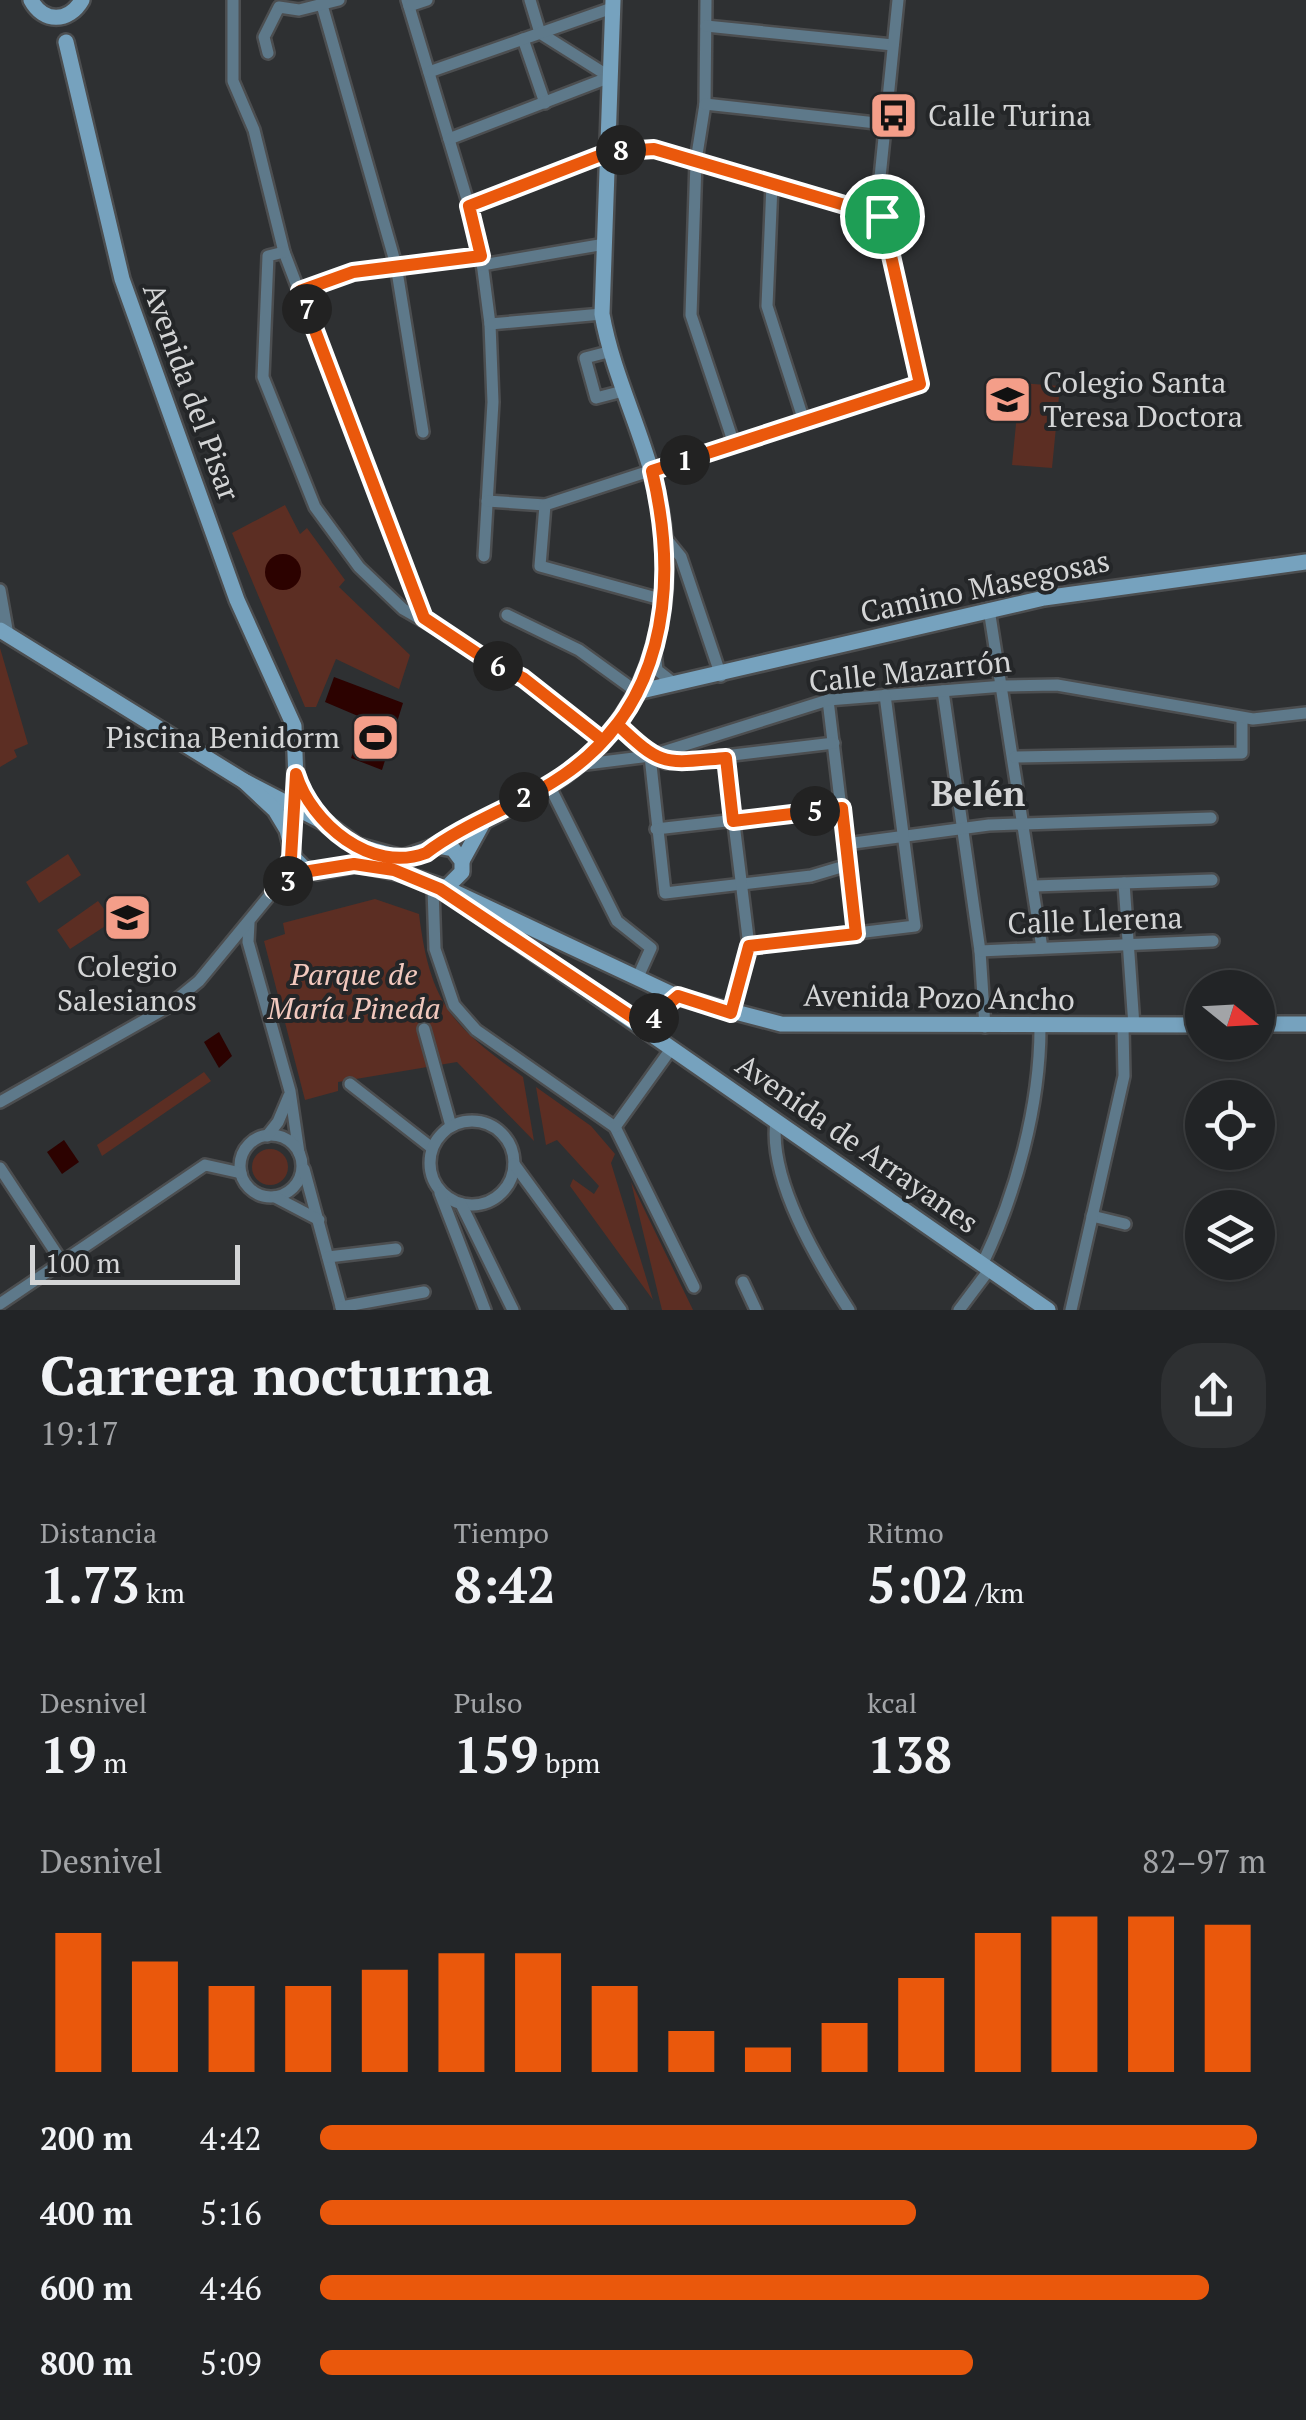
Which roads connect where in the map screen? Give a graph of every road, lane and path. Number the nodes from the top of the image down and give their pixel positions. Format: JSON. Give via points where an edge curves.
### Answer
{"nodes":[{"id":1,"x":31,"y":0,"type":"edge"},
{"id":2,"x":82,"y":0,"type":"edge"},
{"id":3,"x":233,"y":0,"type":"edge"},
{"id":4,"x":339,"y":0,"type":"edge"},
{"id":5,"x":428,"y":0,"type":"edge"},
{"id":6,"x":530,"y":0,"type":"edge"},
{"id":7,"x":706,"y":0,"type":"edge"},
{"id":8,"x":898,"y":0,"type":"edge"},
{"id":9,"x":408,"y":3,"type":"edge"},
{"id":10,"x":612,"y":4,"type":"edge"},
{"id":11,"x":322,"y":5,"type":"junction"},
{"id":12,"x":62,"y":18,"type":"junction"},
{"id":13,"x":706,"y":26,"type":"junction"},
{"id":14,"x":540,"y":33,"type":"junction"},
{"id":15,"x":523,"y":39,"type":"junction"},
{"id":16,"x":66,"y":42,"type":"joint"},
{"id":17,"x":893,"y":45,"type":"junction"},
{"id":18,"x":268,"y":53,"type":"dead end"},
{"id":19,"x":429,"y":72,"type":"junction"},
{"id":20,"x":610,"y":77,"type":"junction"},
{"id":21,"x":544,"y":103,"type":"junction"},
{"id":22,"x":705,"y":104,"type":"junction"},
{"id":23,"x":885,"y":124,"type":"junction"},
{"id":24,"x":449,"y":139,"type":"junction"},
{"id":25,"x":609,"y":152,"type":"junction"},
{"id":26,"x":696,"y":161,"type":"junction"},
{"id":27,"x":772,"y":184,"type":"junction"},
{"id":28,"x":469,"y":206,"type":"junction"},
{"id":29,"x":882,"y":216,"type":"junction"},
{"id":30,"x":605,"y":244,"type":"junction"},
{"id":31,"x":284,"y":252,"type":"junction"},
{"id":32,"x":482,"y":260,"type":"junction"},
{"id":33,"x":396,"y":265,"type":"junction"},
{"id":34,"x":300,"y":291,"type":"junction"},
{"id":35,"x":602,"y":314,"type":"junction"},
{"id":36,"x":490,"y":324,"type":"junction"},
{"id":37,"x":608,"y":352,"type":"junction"},
{"id":38,"x":622,"y":391,"type":"junction"},
{"id":39,"x":804,"y":421,"type":"junction"},
{"id":40,"x":423,"y":432,"type":"dead end"},
{"id":41,"x":734,"y":444,"type":"junction"},
{"id":42,"x":652,"y":471,"type":"junction"},
{"id":43,"x":487,"y":501,"type":"junction"},
{"id":44,"x":544,"y":505,"type":"junction"},
{"id":45,"x":664,"y":536,"type":"junction"},
{"id":46,"x":484,"y":556,"type":"dead end"},
{"id":47,"x":1306,"y":562,"type":"edge"},
{"id":48,"x":0,"y":590,"type":"edge"},
{"id":49,"x":664,"y":600,"type":"junction"},
{"id":50,"x":989,"y":609,"type":"junction"},
{"id":51,"x":507,"y":615,"type":"dead end"},
{"id":52,"x":424,"y":618,"type":"junction"},
{"id":53,"x":4,"y":633,"type":"edge"},
{"id":54,"x":655,"y":648,"type":"junction"},
{"id":55,"x":721,"y":676,"type":"junction"},
{"id":56,"x":679,"y":685,"type":"junction"},
{"id":57,"x":1004,"y":686,"type":"junction"},
{"id":58,"x":943,"y":691,"type":"junction"},
{"id":59,"x":637,"y":692,"type":"junction"},
{"id":60,"x":885,"y":696,"type":"junction"},
{"id":61,"x":828,"y":700,"type":"junction"},
{"id":62,"x":1306,"y":712,"type":"edge"},
{"id":63,"x":1242,"y":718,"type":"junction"},
{"id":64,"x":617,"y":724,"type":"junction"},
{"id":65,"x":603,"y":741,"type":"junction"},
{"id":66,"x":834,"y":742,"type":"junction"},
{"id":67,"x":650,"y":756,"type":"junction"},
{"id":68,"x":1015,"y":757,"type":"junction"},
{"id":69,"x":726,"y":758,"type":"junction"},
{"id":70,"x":578,"y":765,"type":"junction"},
{"id":71,"x":296,"y":767,"type":"junction"},
{"id":72,"x":244,"y":781,"type":"junction"},
{"id":73,"x":549,"y":785,"type":"junction"},
{"id":74,"x":276,"y":798,"type":"junction"},
{"id":75,"x":296,"y":808,"type":"junction"},
{"id":76,"x":842,"y":808,"type":"junction"},
{"id":77,"x":486,"y":817,"type":"junction"},
{"id":78,"x":1211,"y":818,"type":"dead end"},
{"id":79,"x":733,"y":821,"type":"junction"},
{"id":80,"x":322,"y":822,"type":"junction"},
{"id":81,"x":1024,"y":824,"type":"junction"},
{"id":82,"x":656,"y":829,"type":"junction"},
{"id":83,"x":962,"y":829,"type":"junction"},
{"id":84,"x":339,"y":835,"type":"junction"},
{"id":85,"x":904,"y":837,"type":"junction"},
{"id":86,"x":846,"y":844,"type":"junction"},
{"id":87,"x":292,"y":845,"type":"junction"},
{"id":88,"x":428,"y":851,"type":"junction"},
{"id":89,"x":848,"y":864,"type":"junction"},
{"id":90,"x":330,"y":868,"type":"junction"},
{"id":91,"x":461,"y":870,"type":"junction"},
{"id":92,"x":310,"y":871,"type":"junction"},
{"id":93,"x":1212,"y":880,"type":"dead end"},
{"id":94,"x":1124,"y":883,"type":"junction"},
{"id":95,"x":741,"y":884,"type":"junction"},
{"id":96,"x":1034,"y":886,"type":"junction"},
{"id":97,"x":436,"y":887,"type":"junction"},
{"id":98,"x":274,"y":890,"type":"junction"},
{"id":99,"x":475,"y":901,"type":"junction"},
{"id":100,"x":250,"y":919,"type":"junction"},
{"id":101,"x":856,"y":934,"type":"junction"},
{"id":102,"x":1213,"y":941,"type":"dead end"},
{"id":103,"x":1128,"y":944,"type":"junction"},
{"id":104,"x":749,"y":946,"type":"junction"},
{"id":105,"x":1042,"y":948,"type":"junction"},
{"id":106,"x":980,"y":951,"type":"junction"},
{"id":107,"x":643,"y":982,"type":"junction"},
{"id":108,"x":678,"y":996,"type":"junction"},
{"id":109,"x":731,"y":1013,"type":"junction"},
{"id":110,"x":655,"y":1016,"type":"junction"},
{"id":111,"x":634,"y":1023,"type":"junction"},
{"id":112,"x":1275,"y":1024,"type":"edge"},
{"id":113,"x":1306,"y":1024,"type":"edge"},
{"id":114,"x":1185,"y":1025,"type":"edge"},
{"id":115,"x":1128,"y":1026,"type":"junction"},
{"id":116,"x":985,"y":1027,"type":"junction"},
{"id":117,"x":1040,"y":1028,"type":"junction"},
{"id":118,"x":424,"y":1029,"type":"dead end"},
{"id":119,"x":671,"y":1049,"type":"junction"},
{"id":120,"x":350,"y":1084,"type":"dead end"},
{"id":121,"x":290,"y":1092,"type":"junction"},
{"id":122,"x":0,"y":1102,"type":"edge"},
{"id":123,"x":776,"y":1121,"type":"junction"},
{"id":124,"x":452,"y":1126,"type":"junction"},
{"id":125,"x":615,"y":1127,"type":"junction"},
{"id":126,"x":267,"y":1136,"type":"junction"},
{"id":127,"x":432,"y":1148,"type":"junction"},
{"id":128,"x":301,"y":1158,"type":"junction"},
{"id":129,"x":514,"y":1164,"type":"junction"},
{"id":130,"x":0,"y":1168,"type":"edge"},
{"id":131,"x":241,"y":1173,"type":"junction"},
{"id":132,"x":439,"y":1189,"type":"junction"},
{"id":133,"x":275,"y":1197,"type":"junction"},
{"id":134,"x":461,"y":1204,"type":"junction"},
{"id":135,"x":1092,"y":1216,"type":"junction"},
{"id":136,"x":319,"y":1220,"type":"junction"},
{"id":137,"x":1125,"y":1224,"type":"dead end"},
{"id":138,"x":396,"y":1249,"type":"dead end"},
{"id":139,"x":328,"y":1258,"type":"junction"},
{"id":140,"x":62,"y":1262,"type":"junction"},
{"id":141,"x":986,"y":1268,"type":"junction"},
{"id":142,"x":743,"y":1282,"type":"dead end"},
{"id":143,"x":694,"y":1287,"type":"dead end"},
{"id":144,"x":424,"y":1292,"type":"dead end"},
{"id":145,"x":0,"y":1304,"type":"edge"},
{"id":146,"x":393,"y":1304,"type":"edge"},
{"id":147,"x":342,"y":1308,"type":"edge"},
{"id":148,"x":843,"y":1308,"type":"edge"},
{"id":149,"x":485,"y":1310,"type":"edge"},
{"id":150,"x":513,"y":1310,"type":"edge"},
{"id":151,"x":621,"y":1310,"type":"edge"},
{"id":152,"x":756,"y":1310,"type":"edge"},
{"id":153,"x":959,"y":1310,"type":"edge"},
{"id":154,"x":1048,"y":1310,"type":"edge"},
{"id":155,"x":1072,"y":1310,"type":"edge"}],
"edges":[{"from":1,"to":12,"type":"street","via":[[42,14]]},
{"from":2,"to":12,"type":"street"},
{"from":3,"to":31,"type":"street","via":[[233,81],[254,130]]},
{"from":4,"to":11,"type":"street"},
{"from":5,"to":9,"type":"street"},
{"from":6,"to":14,"type":"street"},
{"from":7,"to":13,"type":"street"},
{"from":8,"to":17,"type":"street"},
{"from":9,"to":19,"type":"street"},
{"from":10,"to":14,"type":"street"},
{"from":10,"to":20,"type":"street"},
{"from":11,"to":18,"type":"street","via":[[279,8],[264,37]]},
{"from":11,"to":33,"type":"street"},
{"from":12,"to":16,"type":"street","name":"Avenida del Pisar"},
{"from":13,"to":17,"type":"street"},
{"from":13,"to":22,"type":"street"},
{"from":14,"to":15,"type":"street"},
{"from":14,"to":20,"type":"street"},
{"from":15,"to":19,"type":"street"},
{"from":15,"to":21,"type":"street"},
{"from":16,"to":71,"type":"street","name":"Avenida del Pisar","via":[[122,279],[237,600],[290,716]]},
{"from":17,"to":23,"type":"street"},
{"from":19,"to":24,"type":"street"},
{"from":20,"to":21,"type":"street"},
{"from":20,"to":25,"type":"street"},
{"from":21,"to":24,"type":"street"},
{"from":22,"to":23,"type":"street"},
{"from":22,"to":26,"type":"street"},
{"from":23,"to":29,"type":"street"},
{"from":24,"to":28,"type":"street"},
{"from":25,"to":26,"type":"street","via":[[654,149]]},
{"from":25,"to":28,"type":"street"},
{"from":25,"to":30,"type":"street"},
{"from":26,"to":27,"type":"street"},
{"from":26,"to":41,"type":"street","via":[[691,315]]},
{"from":27,"to":29,"type":"street"},
{"from":27,"to":39,"type":"street","via":[[767,306]]},
{"from":28,"to":32,"type":"street"},
{"from":29,"to":39,"type":"street","via":[[920,384]]},
{"from":30,"to":32,"type":"street"},
{"from":30,"to":35,"type":"street"},
{"from":31,"to":34,"type":"street"},
{"from":31,"to":52,"type":"street","via":[[268,256],[263,377],[284,438],[315,507],[359,567],[404,609]]},
{"from":32,"to":33,"type":"street"},
{"from":32,"to":36,"type":"street"},
{"from":33,"to":34,"type":"street"},
{"from":33,"to":40,"type":"street"},
{"from":34,"to":52,"type":"street"},
{"from":35,"to":36,"type":"street"},
{"from":35,"to":37,"type":"street"},
{"from":36,"to":43,"type":"street"},
{"from":37,"to":38,"type":"street"},
{"from":37,"to":38,"type":"street","via":[[584,358],[596,398]]},
{"from":38,"to":42,"type":"street"},
{"from":39,"to":41,"type":"street"},
{"from":41,"to":42,"type":"street"},
{"from":42,"to":44,"type":"street"},
{"from":42,"to":45,"type":"street"},
{"from":43,"to":44,"type":"street"},
{"from":43,"to":46,"type":"street"},
{"from":44,"to":49,"type":"street","via":[[540,566]]},
{"from":45,"to":49,"type":"street"},
{"from":45,"to":55,"type":"street","via":[[681,557]]},
{"from":47,"to":50,"type":"street","name":"Camino Masegosas"},
{"from":48,"to":53,"type":"street"},
{"from":49,"to":54,"type":"street"},
{"from":50,"to":55,"type":"street","name":"Camino Masegosas"},
{"from":50,"to":57,"type":"street"},
{"from":51,"to":59,"type":"street","via":[[580,650]]},
{"from":52,"to":65,"type":"street","via":[[523,678]]},
{"from":53,"to":72,"type":"street"},
{"from":54,"to":56,"type":"street","via":[[657,670]]},
{"from":54,"to":59,"type":"street"},
{"from":55,"to":56,"type":"street","name":"Camino Masegosas"},
{"from":56,"to":59,"type":"street","name":"Camino Masegosas"},
{"from":57,"to":58,"type":"street","name":"Calle Mazarrón"},
{"from":57,"to":63,"type":"street","name":"Calle Mazarrón","via":[[1057,685]]},
{"from":57,"to":68,"type":"street"},
{"from":58,"to":60,"type":"street","name":"Calle Mazarrón"},
{"from":58,"to":83,"type":"street"},
{"from":59,"to":64,"type":"street"},
{"from":60,"to":61,"type":"street","name":"Calle Mazarrón"},
{"from":60,"to":85,"type":"street"},
{"from":61,"to":66,"type":"street"},
{"from":61,"to":67,"type":"street","name":"Calle Mazarrón"},
{"from":62,"to":63,"type":"street","name":"Calle Mazarrón"},
{"from":63,"to":68,"type":"street","via":[[1242,752]]},
{"from":64,"to":65,"type":"street"},
{"from":64,"to":67,"type":"street"},
{"from":65,"to":70,"type":"street"},
{"from":66,"to":69,"type":"street","name":"Calle Mazarrón"},
{"from":66,"to":76,"type":"street"},
{"from":67,"to":69,"type":"street","name":"Calle Mazarrón","via":[[666,763]]},
{"from":67,"to":70,"type":"street"},
{"from":67,"to":82,"type":"street"},
{"from":68,"to":81,"type":"street"},
{"from":69,"to":79,"type":"street"},
{"from":70,"to":73,"type":"street"},
{"from":71,"to":74,"type":"street","via":[[288,793]]},
{"from":71,"to":75,"type":"street","name":"Avenida del Pisar"},
{"from":71,"to":80,"type":"street","name":"Avenida del Pisar","via":[[305,801]]},
{"from":72,"to":74,"type":"street"},
{"from":72,"to":87,"type":"street","via":[[275,810]]},
{"from":73,"to":77,"type":"street"},
{"from":73,"to":107,"type":"street","via":[[617,922],[651,948]]},
{"from":74,"to":75,"type":"street"},
{"from":75,"to":80,"type":"street"},
{"from":75,"to":87,"type":"street","name":"Avenida del Pisar"},
{"from":76,"to":79,"type":"street"},
{"from":76,"to":86,"type":"street"},
{"from":77,"to":88,"type":"street"},
{"from":77,"to":91,"type":"street"},
{"from":78,"to":81,"type":"street"},
{"from":79,"to":82,"type":"street"},
{"from":79,"to":95,"type":"street"},
{"from":80,"to":84,"type":"street"},
{"from":80,"to":87,"type":"street","via":[[304,824]]},
{"from":81,"to":83,"type":"street"},
{"from":81,"to":96,"type":"street"},
{"from":82,"to":95,"type":"street","via":[[665,893]]},
{"from":83,"to":85,"type":"street"},
{"from":83,"to":106,"type":"street"},
{"from":84,"to":88,"type":"street","via":[[390,856]]},
{"from":84,"to":90,"type":"street","via":[[341,853]]},
{"from":85,"to":86,"type":"street"},
{"from":85,"to":101,"type":"street","via":[[915,926]]},
{"from":86,"to":89,"type":"street"},
{"from":87,"to":92,"type":"street","via":[[298,864]]},
{"from":87,"to":98,"type":"street","name":"Avenida del Pisar"},
{"from":88,"to":91,"type":"street","via":[[450,848]]},
{"from":88,"to":97,"type":"street","via":[[420,871]]},
{"from":89,"to":95,"type":"street"},
{"from":89,"to":101,"type":"street"},
{"from":90,"to":92,"type":"street"},
{"from":90,"to":97,"type":"street","via":[[372,866]]},
{"from":91,"to":97,"type":"street"},
{"from":91,"to":99,"type":"street"},
{"from":92,"to":98,"type":"street"},
{"from":93,"to":94,"type":"street"},
{"from":94,"to":96,"type":"street"},
{"from":94,"to":103,"type":"street"},
{"from":95,"to":104,"type":"street"},
{"from":96,"to":105,"type":"street"},
{"from":97,"to":99,"type":"street","name":"Avenida Pozo Ancho"},
{"from":97,"to":111,"type":"street","name":"Avenida de Arrayanes"},
{"from":97,"to":125,"type":"street","via":[[435,949],[454,1005],[476,1030]]},
{"from":98,"to":100,"type":"street"},
{"from":99,"to":107,"type":"street","name":"Avenida Pozo Ancho"},
{"from":100,"to":121,"type":"street","via":[[248,942]]},
{"from":100,"to":122,"type":"street","via":[[199,981],[166,1008]]},
{"from":101,"to":104,"type":"street"},
{"from":102,"to":103,"type":"street","name":"Calle Llerena"},
{"from":103,"to":105,"type":"street","name":"Calle Llerena"},
{"from":103,"to":115,"type":"street"},
{"from":104,"to":109,"type":"street"},
{"from":105,"to":106,"type":"street","name":"Calle Llerena"},
{"from":106,"to":116,"type":"street"},
{"from":107,"to":108,"type":"street","name":"Avenida Pozo Ancho"},
{"from":107,"to":110,"type":"street","via":[[658,1003]]},
{"from":108,"to":109,"type":"street","name":"Avenida Pozo Ancho"},
{"from":108,"to":110,"type":"street"},
{"from":109,"to":116,"type":"street","name":"Avenida Pozo Ancho","via":[[781,1024]]},
{"from":110,"to":111,"type":"street","via":[[648,1024]]},
{"from":111,"to":119,"type":"street","name":"Avenida de Arrayanes"},
{"from":112,"to":113,"type":"street"},
{"from":114,"to":115,"type":"street","name":"Avenida Pozo Ancho"},
{"from":115,"to":117,"type":"street","name":"Avenida Pozo Ancho"},
{"from":115,"to":135,"type":"street","via":[[1124,1076]]},
{"from":116,"to":117,"type":"street","name":"Avenida Pozo Ancho"},
{"from":117,"to":141,"type":"street","via":[[1040,1077]]},
{"from":118,"to":124,"type":"street"},
{"from":119,"to":123,"type":"street","name":"Avenida de Arrayanes"},
{"from":119,"to":125,"type":"street"},
{"from":120,"to":127,"type":"street"},
{"from":121,"to":126,"type":"street"},
{"from":121,"to":128,"type":"street"},
{"from":123,"to":141,"type":"street","name":"Avenida de Arrayanes"},
{"from":123,"to":148,"type":"street","via":[[774,1138],[797,1219]]},
{"from":124,"to":127,"type":"street"},
{"from":124,"to":129,"type":"street","via":[[476,1121],[499,1130]]},
{"from":125,"to":143,"type":"street"},
{"from":126,"to":128,"type":"street","via":[[286,1139]]},
{"from":126,"to":131,"type":"street","via":[[243,1153]]},
{"from":127,"to":132,"type":"street"},
{"from":128,"to":133,"type":"street","via":[[292,1190]]},
{"from":128,"to":136,"type":"street"},
{"from":129,"to":134,"type":"street","via":[[497,1197]]},
{"from":129,"to":151,"type":"street"},
{"from":130,"to":140,"type":"street"},
{"from":131,"to":133,"type":"street","via":[[257,1194]]},
{"from":131,"to":140,"type":"street","via":[[204,1166]]},
{"from":132,"to":134,"type":"street"},
{"from":132,"to":149,"type":"street"},
{"from":133,"to":136,"type":"street"},
{"from":134,"to":150,"type":"street"},
{"from":135,"to":137,"type":"street"},
{"from":135,"to":155,"type":"street"},
{"from":136,"to":139,"type":"street"},
{"from":138,"to":139,"type":"street"},
{"from":139,"to":147,"type":"street"},
{"from":140,"to":145,"type":"street"},
{"from":141,"to":153,"type":"street"},
{"from":141,"to":154,"type":"street","name":"Avenida de Arrayanes"},
{"from":142,"to":152,"type":"street"},
{"from":144,"to":146,"type":"street"},
{"from":146,"to":147,"type":"street"}]}
